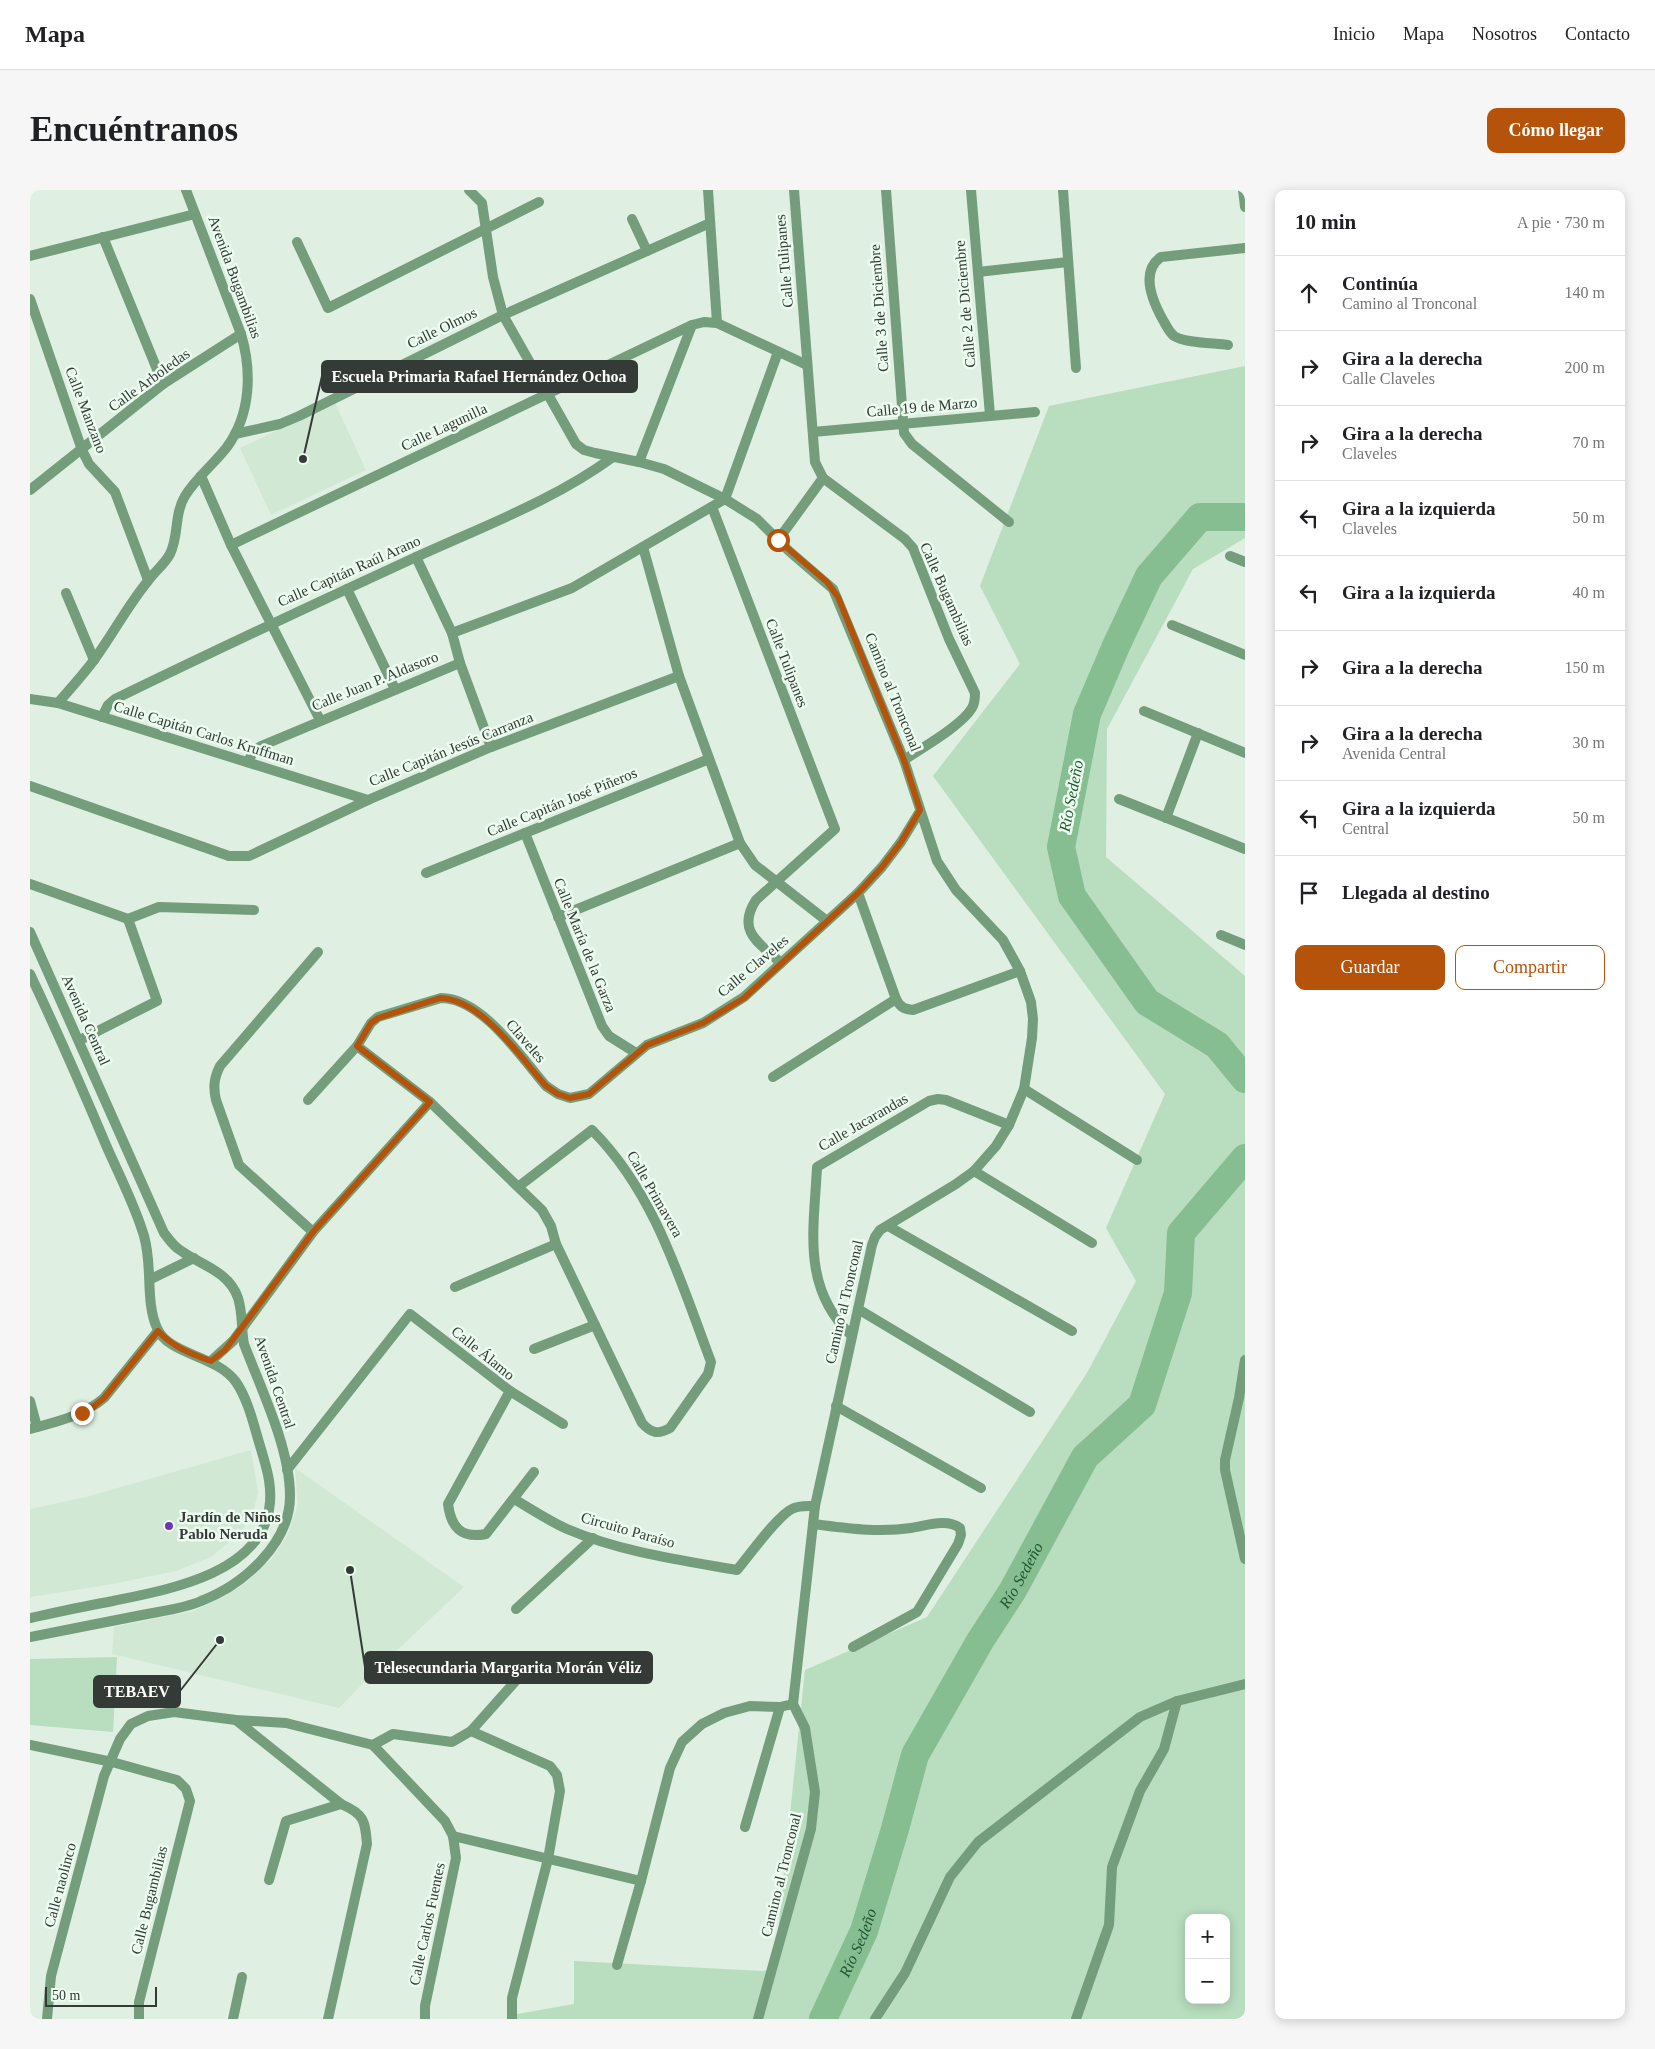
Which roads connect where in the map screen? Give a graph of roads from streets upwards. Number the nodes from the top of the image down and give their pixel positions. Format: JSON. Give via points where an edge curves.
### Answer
{"nodes":[{"id":1,"x":186,"y":190,"type":"edge"},
{"id":2,"x":468,"y":190,"type":"edge"},
{"id":3,"x":708,"y":190,"type":"edge"},
{"id":4,"x":794,"y":190,"type":"edge"},
{"id":5,"x":886,"y":190,"type":"edge"},
{"id":6,"x":971,"y":190,"type":"edge"},
{"id":7,"x":1063,"y":190,"type":"edge"},
{"id":8,"x":1243,"y":190,"type":"edge"},
{"id":9,"x":539,"y":202,"type":"dead end"},
{"id":10,"x":1245,"y":207,"type":"edge"},
{"id":11,"x":195,"y":214,"type":"junction"},
{"id":12,"x":632,"y":219,"type":"dead end"},
{"id":13,"x":710,"y":223,"type":"junction"},
{"id":14,"x":487,"y":228,"type":"junction"},
{"id":15,"x":102,"y":237,"type":"junction"},
{"id":16,"x":296,"y":242,"type":"dead end"},
{"id":17,"x":1245,"y":248,"type":"edge"},
{"id":18,"x":647,"y":251,"type":"junction"},
{"id":19,"x":30,"y":256,"type":"edge"},
{"id":20,"x":1068,"y":262,"type":"junction"},
{"id":21,"x":978,"y":272,"type":"junction"},
{"id":22,"x":30,"y":299,"type":"edge"},
{"id":23,"x":503,"y":314,"type":"junction"},
{"id":24,"x":717,"y":323,"type":"junction"},
{"id":25,"x":692,"y":325,"type":"junction"},
{"id":26,"x":242,"y":334,"type":"junction"},
{"id":27,"x":1228,"y":345,"type":"dead end"},
{"id":28,"x":778,"y":352,"type":"junction"},
{"id":29,"x":807,"y":365,"type":"junction"},
{"id":30,"x":1076,"y":368,"type":"dead end"},
{"id":31,"x":163,"y":384,"type":"junction"},
{"id":32,"x":548,"y":395,"type":"junction"},
{"id":33,"x":1035,"y":412,"type":"dead end"},
{"id":34,"x":990,"y":415,"type":"junction"},
{"id":35,"x":903,"y":424,"type":"junction"},
{"id":36,"x":813,"y":432,"type":"junction"},
{"id":37,"x":236,"y":434,"type":"junction"},
{"id":38,"x":82,"y":450,"type":"junction"},
{"id":39,"x":613,"y":457,"type":"junction"},
{"id":40,"x":639,"y":462,"type":"junction"},
{"id":41,"x":201,"y":476,"type":"junction"},
{"id":42,"x":823,"y":478,"type":"junction"},
{"id":43,"x":30,"y":490,"type":"edge"},
{"id":44,"x":725,"y":499,"type":"junction"},
{"id":45,"x":712,"y":507,"type":"junction"},
{"id":46,"x":1009,"y":522,"type":"dead end"},
{"id":47,"x":778,"y":540,"type":"junction"},
{"id":48,"x":231,"y":544,"type":"junction"},
{"id":49,"x":643,"y":547,"type":"junction"},
{"id":50,"x":1230,"y":556,"type":"dead end"},
{"id":51,"x":416,"y":557,"type":"junction"},
{"id":52,"x":1245,"y":562,"type":"edge"},
{"id":53,"x":148,"y":580,"type":"junction"},
{"id":54,"x":347,"y":589,"type":"junction"},
{"id":55,"x":66,"y":594,"type":"dead end"},
{"id":56,"x":270,"y":624,"type":"junction"},
{"id":57,"x":1172,"y":625,"type":"dead end"},
{"id":58,"x":452,"y":633,"type":"junction"},
{"id":59,"x":1245,"y":655,"type":"edge"},
{"id":60,"x":94,"y":660,"type":"junction"},
{"id":61,"x":460,"y":663,"type":"junction"},
{"id":62,"x":679,"y":676,"type":"junction"},
{"id":63,"x":394,"y":689,"type":"junction"},
{"id":64,"x":30,"y":699,"type":"edge"},
{"id":65,"x":58,"y":703,"type":"junction"},
{"id":66,"x":1144,"y":711,"type":"dead end"},
{"id":67,"x":102,"y":717,"type":"junction"},
{"id":68,"x":320,"y":720,"type":"junction"},
{"id":69,"x":1198,"y":733,"type":"junction"},
{"id":70,"x":491,"y":747,"type":"junction"},
{"id":71,"x":1245,"y":753,"type":"edge"},
{"id":72,"x":709,"y":759,"type":"junction"},
{"id":73,"x":904,"y":760,"type":"junction"},
{"id":74,"x":248,"y":761,"type":"junction"},
{"id":75,"x":30,"y":786,"type":"edge"},
{"id":76,"x":1119,"y":799,"type":"dead end"},
{"id":77,"x":368,"y":800,"type":"junction"},
{"id":78,"x":920,"y":810,"type":"junction"},
{"id":79,"x":1166,"y":818,"type":"junction"},
{"id":80,"x":525,"y":833,"type":"junction"},
{"id":81,"x":740,"y":843,"type":"junction"},
{"id":82,"x":1245,"y":848,"type":"edge"},
{"id":83,"x":426,"y":873,"type":"dead end"},
{"id":84,"x":777,"y":880,"type":"junction"},
{"id":85,"x":30,"y":884,"type":"edge"},
{"id":86,"x":858,"y":893,"type":"junction"},
{"id":87,"x":254,"y":910,"type":"dead end"},
{"id":88,"x":558,"y":917,"type":"junction"},
{"id":89,"x":128,"y":919,"type":"junction"},
{"id":90,"x":828,"y":921,"type":"junction"},
{"id":91,"x":30,"y":932,"type":"edge"},
{"id":92,"x":1221,"y":935,"type":"dead end"},
{"id":93,"x":1245,"y":945,"type":"edge"},
{"id":94,"x":318,"y":952,"type":"dead end"},
{"id":95,"x":781,"y":963,"type":"junction"},
{"id":96,"x":1020,"y":971,"type":"junction"},
{"id":97,"x":30,"y":974,"type":"edge"},
{"id":98,"x":896,"y":999,"type":"junction"},
{"id":99,"x":80,"y":1040,"type":"junction"},
{"id":100,"x":357,"y":1046,"type":"junction"},
{"id":101,"x":636,"y":1053,"type":"junction"},
{"id":102,"x":773,"y":1077,"type":"dead end"},
{"id":103,"x":1024,"y":1089,"type":"junction"},
{"id":104,"x":570,"y":1098,"type":"joint"},
{"id":105,"x":308,"y":1100,"type":"dead end"},
{"id":106,"x":430,"y":1102,"type":"junction"},
{"id":107,"x":1009,"y":1125,"type":"junction"},
{"id":108,"x":1137,"y":1160,"type":"dead end"},
{"id":109,"x":974,"y":1171,"type":"junction"},
{"id":110,"x":518,"y":1186,"type":"junction"},
{"id":111,"x":888,"y":1226,"type":"junction"},
{"id":112,"x":313,"y":1232,"type":"junction"},
{"id":113,"x":1092,"y":1243,"type":"dead end"},
{"id":114,"x":556,"y":1244,"type":"junction"},
{"id":115,"x":194,"y":1258,"type":"junction"},
{"id":116,"x":151,"y":1279,"type":"junction"},
{"id":117,"x":455,"y":1287,"type":"dead end"},
{"id":118,"x":858,"y":1310,"type":"junction"},
{"id":119,"x":595,"y":1325,"type":"junction"},
{"id":120,"x":241,"y":1329,"type":"junction"},
{"id":121,"x":158,"y":1331,"type":"junction"},
{"id":122,"x":1072,"y":1331,"type":"dead end"},
{"id":123,"x":852,"y":1336,"type":"junction"},
{"id":124,"x":534,"y":1349,"type":"dead end"},
{"id":125,"x":1245,"y":1360,"type":"edge"},
{"id":126,"x":211,"y":1361,"type":"junction"},
{"id":127,"x":510,"y":1391,"type":"junction"},
{"id":128,"x":30,"y":1401,"type":"edge"},
{"id":129,"x":836,"y":1406,"type":"junction"},
{"id":130,"x":1030,"y":1412,"type":"dead end"},
{"id":131,"x":563,"y":1424,"type":"dead end"},
{"id":132,"x":34,"y":1428,"type":"edge"},
{"id":133,"x":287,"y":1470,"type":"junction"},
{"id":134,"x":534,"y":1472,"type":"dead end"},
{"id":135,"x":981,"y":1488,"type":"dead end"},
{"id":136,"x":514,"y":1499,"type":"junction"},
{"id":137,"x":815,"y":1506,"type":"junction"},
{"id":138,"x":813,"y":1524,"type":"junction"},
{"id":139,"x":593,"y":1538,"type":"junction"},
{"id":140,"x":1245,"y":1559,"type":"edge"},
{"id":141,"x":516,"y":1609,"type":"dead end"},
{"id":142,"x":30,"y":1618,"type":"edge"},
{"id":143,"x":30,"y":1637,"type":"edge"},
{"id":144,"x":853,"y":1647,"type":"dead end"},
{"id":145,"x":543,"y":1662,"type":"dead end"},
{"id":146,"x":1245,"y":1684,"type":"edge"},
{"id":147,"x":1176,"y":1701,"type":"junction"},
{"id":148,"x":793,"y":1704,"type":"junction"},
{"id":149,"x":780,"y":1707,"type":"junction"},
{"id":150,"x":236,"y":1720,"type":"junction"},
{"id":151,"x":471,"y":1731,"type":"junction"},
{"id":152,"x":30,"y":1745,"type":"edge"},
{"id":153,"x":373,"y":1745,"type":"junction"},
{"id":154,"x":112,"y":1762,"type":"junction"},
{"id":155,"x":341,"y":1804,"type":"junction"},
{"id":156,"x":745,"y":1827,"type":"dead end"},
{"id":157,"x":453,"y":1836,"type":"junction"},
{"id":158,"x":548,"y":1859,"type":"junction"},
{"id":159,"x":269,"y":1880,"type":"dead end"},
{"id":160,"x":641,"y":1881,"type":"junction"},
{"id":161,"x":617,"y":1965,"type":"dead end"},
{"id":162,"x":242,"y":1977,"type":"dead end"},
{"id":163,"x":47,"y":2019,"type":"edge"},
{"id":164,"x":139,"y":2019,"type":"edge"},
{"id":165,"x":233,"y":2019,"type":"edge"},
{"id":166,"x":328,"y":2019,"type":"edge"},
{"id":167,"x":425,"y":2019,"type":"edge"},
{"id":168,"x":512,"y":2019,"type":"edge"},
{"id":169,"x":758,"y":2019,"type":"edge"},
{"id":170,"x":875,"y":2019,"type":"edge"},
{"id":171,"x":1076,"y":2019,"type":"edge"}],
"edges":[{"from":1,"to":11,"type":"street","name":"Avenida Bugambilias"},
{"from":2,"to":14,"type":"street","name":"Camino al Tronconal","via":[[482,204]]},
{"from":3,"to":13,"type":"street"},
{"from":4,"to":29,"type":"street","name":"Calle Tulipanes"},
{"from":5,"to":35,"type":"street","name":"Calle 3 de Diciembre"},
{"from":6,"to":21,"type":"street","name":"Calle 2 de Diciembre"},
{"from":7,"to":20,"type":"street"},
{"from":8,"to":10,"type":"street"},
{"from":9,"to":14,"type":"street"},
{"from":11,"to":15,"type":"street"},
{"from":11,"to":26,"type":"street","name":"Avenida Bugambilias"},
{"from":12,"to":18,"type":"street"},
{"from":13,"to":18,"type":"street","name":"Calle Olmos"},
{"from":13,"to":24,"type":"street"},
{"from":14,"to":16,"type":"street","via":[[328,308]]},
{"from":14,"to":23,"type":"street","name":"Camino al Tronconal","via":[[493,277]]},
{"from":15,"to":19,"type":"street"},
{"from":15,"to":31,"type":"street"},
{"from":17,"to":27,"type":"street","via":[[1161,257],[1152,266],[1149,282],[1155,304],[1174,336]]},
{"from":18,"to":23,"type":"street","name":"Calle Olmos"},
{"from":20,"to":21,"type":"street"},
{"from":20,"to":30,"type":"street"},
{"from":21,"to":34,"type":"street","name":"Calle 2 de Diciembre"},
{"from":22,"to":38,"type":"street","name":"Calle Manzano"},
{"from":23,"to":32,"type":"street","name":"Camino al Tronconal"},
{"from":23,"to":37,"type":"street","name":"Calle Olmos","via":[[299,416]]},
{"from":24,"to":25,"type":"street","name":"Calle Lagunilla"},
{"from":24,"to":28,"type":"street","name":"Calle Lagunilla"},
{"from":25,"to":32,"type":"street","name":"Calle Lagunilla"},
{"from":25,"to":40,"type":"street"},
{"from":26,"to":31,"type":"street","name":"Calle Arboledas"},
{"from":26,"to":37,"type":"street","name":"Avenida Bugambilias","via":[[249,376]]},
{"from":28,"to":29,"type":"street","name":"Calle Lagunilla"},
{"from":28,"to":44,"type":"street"},
{"from":29,"to":36,"type":"street","name":"Calle Tulipanes"},
{"from":31,"to":38,"type":"street","name":"Calle Arboledas"},
{"from":32,"to":39,"type":"street","name":"Camino al Tronconal","via":[[576,444],[584,450]]},
{"from":32,"to":48,"type":"street","name":"Calle Lagunilla"},
{"from":33,"to":34,"type":"street","name":"Calle 19 de Marzo"},
{"from":34,"to":35,"type":"street","name":"Calle 19 de Marzo"},
{"from":35,"to":36,"type":"street","name":"Calle 19 de Marzo"},
{"from":35,"to":46,"type":"street","via":[[907,439],[912,444]]},
{"from":36,"to":42,"type":"street","name":"Calle Tulipanes","via":[[815,462]]},
{"from":37,"to":41,"type":"street"},
{"from":38,"to":43,"type":"street","name":"Calle Arboledas"},
{"from":38,"to":53,"type":"street","name":"Calle Manzano","via":[[115,492]]},
{"from":39,"to":40,"type":"street","name":"Camino al Tronconal"},
{"from":39,"to":51,"type":"street","name":"Calle Capitán Raúl Arano","via":[[581,479],[500,521]]},
{"from":40,"to":44,"type":"street","name":"Camino al Tronconal","via":[[664,469]]},
{"from":41,"to":48,"type":"street"},
{"from":41,"to":53,"type":"street","via":[[181,505],[171,552]]},
{"from":42,"to":47,"type":"street"},
{"from":42,"to":73,"type":"street","name":"Calle Bugambilias","via":[[913,548],[949,639],[975,692],[972,708],[962,720]]},
{"from":44,"to":45,"type":"street"},
{"from":44,"to":47,"type":"street","name":"Camino al Tronconal","via":[[757,519]]},
{"from":45,"to":49,"type":"street"},
{"from":45,"to":84,"type":"street","name":"Calle Tulipanes","via":[[836,829]]},
{"from":47,"to":73,"type":"street","name":"Camino al Tronconal","via":[[834,590]]},
{"from":48,"to":56,"type":"street"},
{"from":49,"to":58,"type":"street","via":[[572,588]]},
{"from":49,"to":62,"type":"street"},
{"from":50,"to":52,"type":"street"},
{"from":51,"to":54,"type":"street","name":"Calle Capitán Raúl Arano"},
{"from":51,"to":58,"type":"street","name":"Calle Juan P. Aldasoro"},
{"from":53,"to":60,"type":"street"},
{"from":54,"to":56,"type":"street","name":"Calle Capitán Raúl Arano"},
{"from":54,"to":63,"type":"street"},
{"from":55,"to":60,"type":"street"},
{"from":56,"to":67,"type":"street","name":"Calle Capitán Raúl Arano","via":[[115,700],[108,705]]},
{"from":56,"to":68,"type":"street"},
{"from":57,"to":59,"type":"street"},
{"from":58,"to":61,"type":"street","name":"Calle Juan P. Aldasoro"},
{"from":60,"to":65,"type":"street"},
{"from":61,"to":63,"type":"street","name":"Calle Juan P. Aldasoro"},
{"from":61,"to":70,"type":"street"},
{"from":62,"to":70,"type":"street","name":"Calle Capitán Jesús Carranza"},
{"from":62,"to":72,"type":"street"},
{"from":63,"to":68,"type":"street","name":"Calle Juan P. Aldasoro"},
{"from":64,"to":65,"type":"street","name":"Calle Capitán Carlos Kruffman"},
{"from":65,"to":67,"type":"street","name":"Calle Capitán Carlos Kruffman"},
{"from":66,"to":69,"type":"street"},
{"from":67,"to":74,"type":"street","name":"Calle Capitán Carlos Kruffman"},
{"from":68,"to":74,"type":"street","name":"Calle Juan P. Aldasoro","via":[[261,746]]},
{"from":69,"to":71,"type":"street"},
{"from":69,"to":79,"type":"street"},
{"from":70,"to":77,"type":"street","name":"Calle Capitán Jesús Carranza"},
{"from":72,"to":80,"type":"street","name":"Calle Capitán José Piñeros"},
{"from":72,"to":81,"type":"street"},
{"from":73,"to":78,"type":"street","name":"Camino al Tronconal"},
{"from":74,"to":77,"type":"street","name":"Calle Capitán Carlos Kruffman"},
{"from":75,"to":77,"type":"street","name":"Calle Capitán Jesús Carranza","via":[[178,839],[239,857],[249,856]]},
{"from":76,"to":79,"type":"street"},
{"from":78,"to":86,"type":"street","name":"Calle Claveles","via":[[901,842]]},
{"from":78,"to":96,"type":"street","name":"Camino al Tronconal","via":[[944,874],[1003,940]]},
{"from":79,"to":82,"type":"street"},
{"from":80,"to":83,"type":"street","name":"Calle Capitán José Piñeros"},
{"from":80,"to":88,"type":"street","name":"Calle María de la Garza"},
{"from":81,"to":84,"type":"street","via":[[755,865]]},
{"from":81,"to":88,"type":"street"},
{"from":84,"to":90,"type":"street"},
{"from":84,"to":95,"type":"street","via":[[756,900],[747,918],[753,937]]},
{"from":85,"to":89,"type":"street"},
{"from":86,"to":90,"type":"street","name":"Calle Claveles"},
{"from":86,"to":98,"type":"street"},
{"from":87,"to":89,"type":"street","via":[[159,907]]},
{"from":88,"to":101,"type":"street","name":"Calle María de la Garza","via":[[602,1026],[608,1036]]},
{"from":89,"to":99,"type":"street","via":[[157,1001]]},
{"from":90,"to":95,"type":"street","name":"Calle Claveles"},
{"from":91,"to":99,"type":"street","name":"Avenida Central"},
{"from":92,"to":93,"type":"street"},
{"from":94,"to":112,"type":"street","via":[[214,1077],[216,1100],[239,1165]]},
{"from":95,"to":101,"type":"street","name":"Calle Claveles","via":[[744,998],[722,1012],[703,1023],[659,1039]]},
{"from":96,"to":98,"type":"street","via":[[913,1010],[905,1010]]},
{"from":96,"to":103,"type":"street","name":"Camino al Tronconal","via":[[1033,1019]]},
{"from":97,"to":116,"type":"street","name":"Avenida Central","via":[[138,1220],[145,1238]]},
{"from":98,"to":102,"type":"street"},
{"from":99,"to":115,"type":"street","name":"Avenida Central","via":[[164,1233],[180,1251]]},
{"from":100,"to":104,"type":"street","name":"Claveles","via":[[371,1023],[378,1018],[449,998],[487,1019],[546,1086]]},
{"from":100,"to":105,"type":"street","name":"Claveles"},
{"from":100,"to":106,"type":"street"},
{"from":101,"to":104,"type":"street","name":"Calle Claveles","via":[[589,1094]]},
{"from":103,"to":107,"type":"street","name":"Camino al Tronconal"},
{"from":103,"to":108,"type":"street"},
{"from":106,"to":110,"type":"street"},
{"from":106,"to":112,"type":"street"},
{"from":107,"to":109,"type":"street","name":"Camino al Tronconal"},
{"from":107,"to":123,"type":"street","name":"Calle Jacarandas","via":[[938,1099],[929,1101],[817,1167],[813,1242],[815,1269],[828,1308]]},
{"from":109,"to":111,"type":"street","name":"Camino al Tronconal"},
{"from":109,"to":113,"type":"street"},
{"from":110,"to":114,"type":"street","via":[[542,1210]]},
{"from":110,"to":119,"type":"street","name":"Calle Primavera","via":[[592,1130],[621,1162],[665,1238],[711,1362],[708,1374],[670,1428],[656,1433],[642,1423]]},
{"from":111,"to":118,"type":"street","name":"Camino al Tronconal","via":[[875,1237]]},
{"from":111,"to":122,"type":"street"},
{"from":112,"to":120,"type":"street"},
{"from":114,"to":117,"type":"street"},
{"from":114,"to":119,"type":"street"},
{"from":115,"to":116,"type":"street"},
{"from":115,"to":120,"type":"street","name":"Avenida Central","via":[[228,1281],[238,1296]]},
{"from":116,"to":121,"type":"street","name":"Avenida Central","via":[[152,1317]]},
{"from":118,"to":123,"type":"street","name":"Camino al Tronconal"},
{"from":118,"to":130,"type":"street"},
{"from":119,"to":124,"type":"street"},
{"from":120,"to":126,"type":"street","via":[[225,1350]]},
{"from":120,"to":133,"type":"street","name":"Avenida Central","via":[[282,1446]]},
{"from":121,"to":126,"type":"street","via":[[180,1349]]},
{"from":121,"to":132,"type":"street","via":[[104,1398],[93,1407]]},
{"from":123,"to":129,"type":"street","name":"Camino al Tronconal"},
{"from":125,"to":140,"type":"street","via":[[1225,1460]]},
{"from":126,"to":142,"type":"street","via":[[225,1370],[245,1400],[268,1472],[269,1510],[254,1542],[223,1568],[180,1585]]},
{"from":127,"to":131,"type":"street"},
{"from":127,"to":133,"type":"street","name":"Calle Álamo","via":[[410,1314]]},
{"from":127,"to":136,"type":"street","name":"Calle Álamo","via":[[448,1504],[450,1518],[458,1531],[473,1537],[486,1534]]},
{"from":128,"to":132,"type":"street"},
{"from":129,"to":135,"type":"street"},
{"from":129,"to":137,"type":"street","name":"Camino al Tronconal"},
{"from":133,"to":143,"type":"street","name":"Avenida Central","via":[[290,1497],[287,1518],[277,1538],[265,1558],[225,1589],[201,1602],[174,1609]]},
{"from":134,"to":136,"type":"street"},
{"from":136,"to":139,"type":"street","name":"Circuito Paraíso","via":[[567,1529]]},
{"from":137,"to":138,"type":"street","name":"Camino al Tronconal"},
{"from":137,"to":139,"type":"street","name":"Circuito Paraíso","via":[[800,1506],[780,1518],[737,1570],[653,1556]]},
{"from":138,"to":144,"type":"street","via":[[861,1530],[908,1529],[947,1522],[960,1528],[958,1544],[917,1612]]},
{"from":138,"to":148,"type":"street","name":"Camino al Tronconal"},
{"from":139,"to":141,"type":"street"},
{"from":145,"to":151,"type":"street","via":[[521,1675]]},
{"from":146,"to":147,"type":"street"},
{"from":147,"to":170,"type":"street","via":[[1140,1716],[978,1842],[950,1877],[905,1973]]},
{"from":147,"to":171,"type":"street","via":[[1164,1749],[1140,1791],[1112,1867],[1109,1925]]},
{"from":148,"to":149,"type":"street"},
{"from":148,"to":169,"type":"street","name":"Camino al Tronconal","via":[[805,1728],[815,1792],[811,1829]]},
{"from":149,"to":156,"type":"street"},
{"from":149,"to":160,"type":"street","via":[[750,1706],[724,1713],[702,1724],[682,1742],[670,1768]]},
{"from":150,"to":153,"type":"street","name":"Calle naolinco","via":[[286,1723]]},
{"from":150,"to":154,"type":"street","name":"Calle naolinco","via":[[174,1712],[148,1716],[131,1724],[120,1739]]},
{"from":150,"to":155,"type":"street"},
{"from":151,"to":153,"type":"street","via":[[452,1742],[393,1734]]},
{"from":151,"to":158,"type":"street","via":[[550,1766],[557,1775],[560,1791]]},
{"from":152,"to":154,"type":"street"},
{"from":153,"to":157,"type":"street","name":"Calle Carlos Fuentes","via":[[445,1821]]},
{"from":154,"to":163,"type":"street","name":"Calle naolinco","via":[[104,1776],[51,1976]]},
{"from":154,"to":164,"type":"street","name":"Calle Bugambilias","via":[[177,1780],[186,1789],[190,1802],[139,2002]]},
{"from":155,"to":159,"type":"street","via":[[286,1821]]},
{"from":155,"to":166,"type":"street","via":[[355,1810],[365,1824],[367,1844]]},
{"from":157,"to":158,"type":"street"},
{"from":157,"to":167,"type":"street","name":"Calle Carlos Fuentes","via":[[456,1858]]},
{"from":158,"to":160,"type":"street"},
{"from":158,"to":168,"type":"street","via":[[512,1998]]},
{"from":160,"to":161,"type":"street"},
{"from":162,"to":165,"type":"street"}]}
